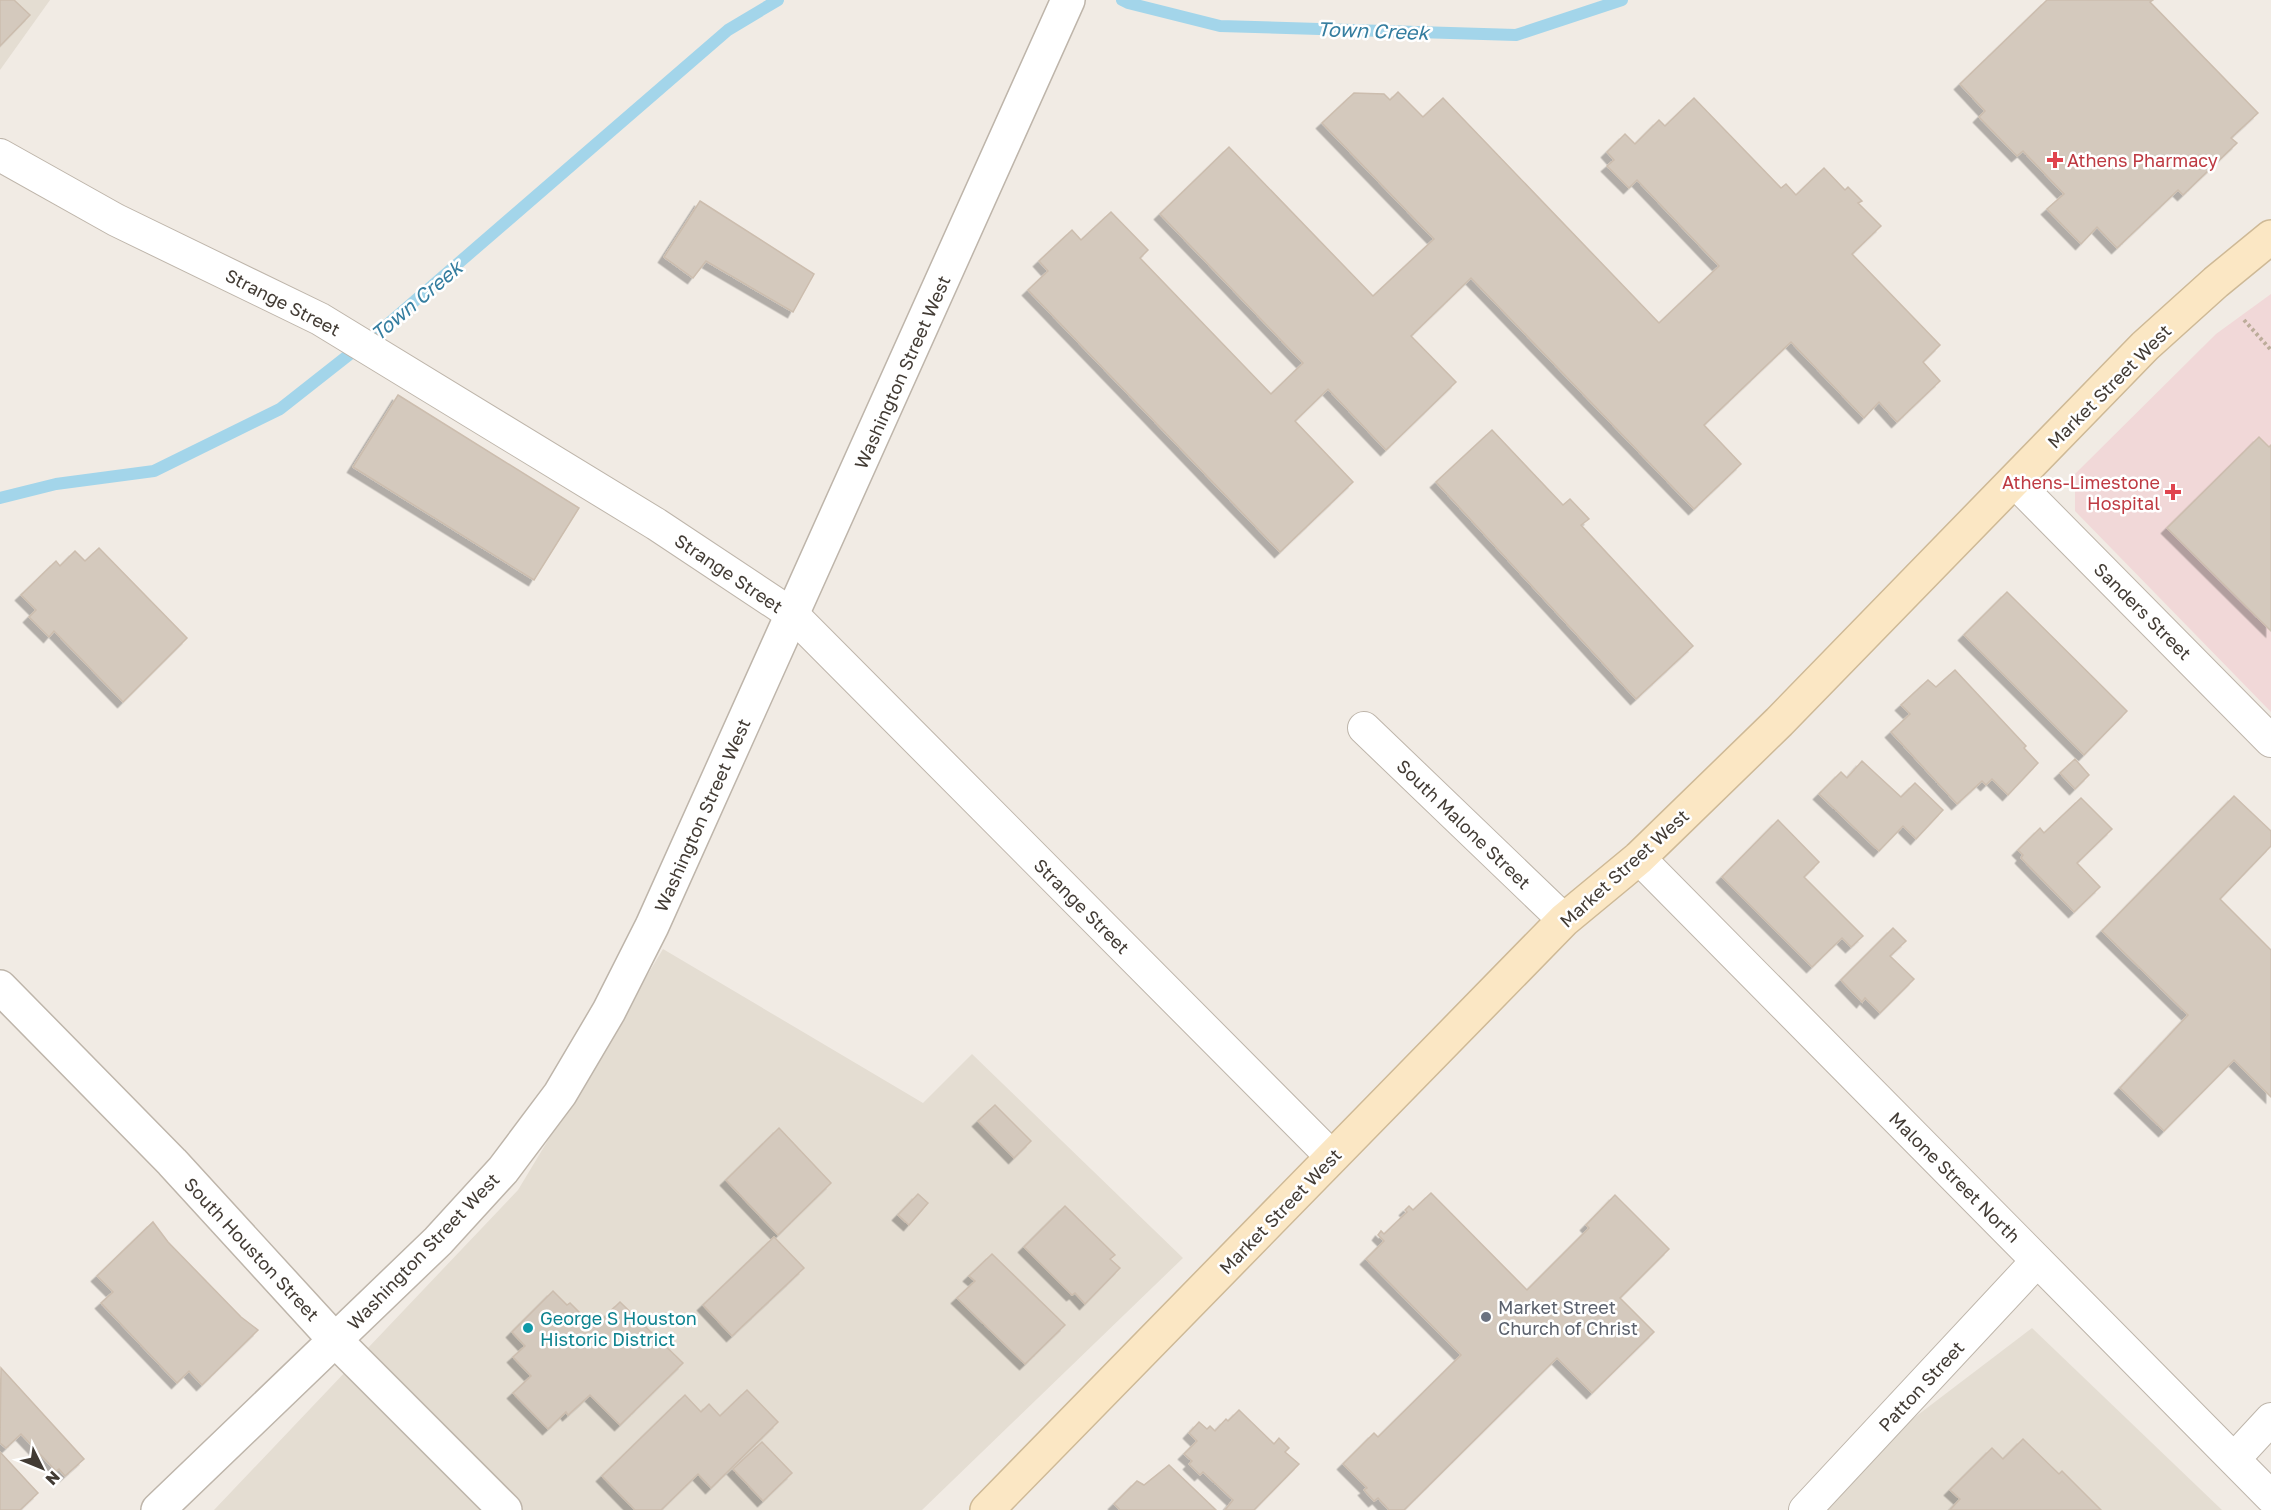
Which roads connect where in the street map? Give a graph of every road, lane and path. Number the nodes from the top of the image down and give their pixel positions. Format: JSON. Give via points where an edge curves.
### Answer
{"nodes":[{"id":1,"x":1068,"y":0,"type":"edge"},
{"id":2,"x":0,"y":155,"type":"edge"},
{"id":3,"x":2271,"y":237,"type":"edge"},
{"id":4,"x":2244,"y":320,"type":"dead end"},
{"id":5,"x":2271,"y":350,"type":"edge"},
{"id":6,"x":2015,"y":482,"type":"junction"},
{"id":7,"x":793,"y":615,"type":"junction"},
{"id":8,"x":1364,"y":728,"type":"dead end"},
{"id":9,"x":2271,"y":741,"type":"edge"},
{"id":10,"x":1639,"y":858,"type":"junction"},
{"id":11,"x":1564,"y":920,"type":"junction"},
{"id":12,"x":0,"y":987,"type":"edge"},
{"id":13,"x":1332,"y":1157,"type":"junction"},
{"id":14,"x":2037,"y":1261,"type":"junction"},
{"id":15,"x":335,"y":1340,"type":"junction"},
{"id":16,"x":2271,"y":1419,"type":"edge"},
{"id":17,"x":2234,"y":1459,"type":"junction"},
{"id":18,"x":2271,"y":1497,"type":"edge"},
{"id":19,"x":158,"y":1510,"type":"edge"},
{"id":20,"x":505,"y":1510,"type":"edge"},
{"id":21,"x":987,"y":1510,"type":"edge"},
{"id":22,"x":1805,"y":1510,"type":"edge"}],
"edges":[{"from":1,"to":7,"type":"street","name":"Washington Street West"},
{"from":2,"to":7,"type":"street","name":"Strange Street","via":[[116,220],[320,319],[656,524]]},
{"from":3,"to":6,"type":"main road","name":"Market Street West","via":[[2145,346]]},
{"from":4,"to":5,"type":"path"},
{"from":6,"to":9,"type":"street","name":"Sanders Street"},
{"from":6,"to":10,"type":"main road","name":"Market Street West"},
{"from":7,"to":13,"type":"street","name":"Strange Street"},
{"from":7,"to":15,"type":"street","name":"Washington Street West","via":[[652,926],[609,1011],[560,1094],[503,1170],[445,1233]]},
{"from":8,"to":11,"type":"street","name":"South Malone Street"},
{"from":10,"to":11,"type":"main road","name":"Market Street West"},
{"from":10,"to":14,"type":"street","name":"Malone Street North"},
{"from":11,"to":13,"type":"main road","name":"Market Street West"},
{"from":12,"to":15,"type":"street","name":"South Houston Street","via":[[172,1162]]},
{"from":13,"to":21,"type":"main road","name":"Market Street West"},
{"from":14,"to":17,"type":"street","name":"Malone Street North"},
{"from":14,"to":22,"type":"street","name":"Patton Street"},
{"from":15,"to":19,"type":"street","name":"Washington Street West"},
{"from":15,"to":20,"type":"street","name":"South Houston Street"},
{"from":16,"to":17,"type":"street"},
{"from":17,"to":18,"type":"street","name":"Malone Street North"}]}
